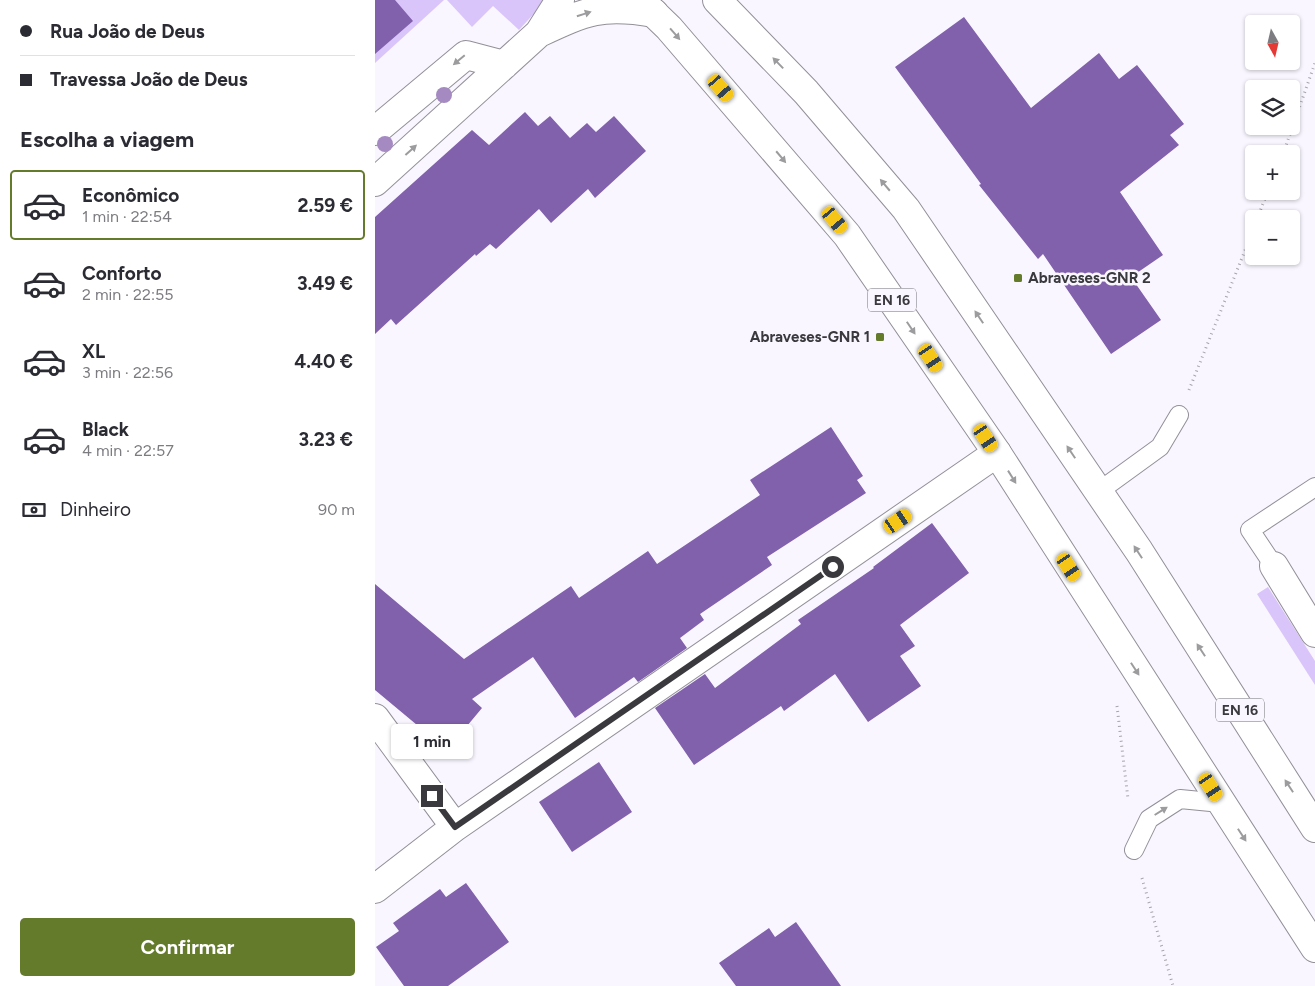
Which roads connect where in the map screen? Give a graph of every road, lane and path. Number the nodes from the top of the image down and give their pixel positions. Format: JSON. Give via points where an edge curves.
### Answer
{"nodes":[{"id":1,"x":560,"y":0,"type":"edge"},
{"id":2,"x":717,"y":0,"type":"edge"},
{"id":3,"x":647,"y":7,"type":"edge"},
{"id":4,"x":539,"y":33,"type":"junction"},
{"id":5,"x":1315,"y":63,"type":"edge"},
{"id":6,"x":504,"y":65,"type":"junction"},
{"id":7,"x":375,"y":131,"type":"edge"},
{"id":8,"x":1286,"y":145,"type":"edge"},
{"id":9,"x":375,"y":182,"type":"edge"},
{"id":10,"x":1245,"y":250,"type":"edge"},
{"id":11,"x":1179,"y":415,"type":"joint"},
{"id":12,"x":997,"y":453,"type":"junction"},
{"id":13,"x":1315,"y":488,"type":"edge"},
{"id":14,"x":1098,"y":492,"type":"junction"},
{"id":15,"x":1274,"y":566,"type":"joint"},
{"id":16,"x":1315,"y":633,"type":"edge"},
{"id":17,"x":1117,"y":705,"type":"dead end"},
{"id":18,"x":375,"y":718,"type":"edge"},
{"id":19,"x":1221,"y":803,"type":"junction"},
{"id":20,"x":455,"y":827,"type":"junction"},
{"id":21,"x":1315,"y":828,"type":"edge"},
{"id":22,"x":1134,"y":850,"type":"junction"},
{"id":23,"x":375,"y":890,"type":"edge"},
{"id":24,"x":1315,"y":948,"type":"edge"},
{"id":25,"x":1173,"y":986,"type":"edge"}],
"edges":[{"from":1,"to":4,"type":"main road"},
{"from":14,"to":2,"type":"main road","number":"EN 16","one_way":true,"via":[[906,209],[806,92]]},
{"from":4,"to":3,"type":"main road","one_way":true,"via":[[598,9]]},
{"from":3,"to":12,"type":"main road","number":"EN 16","one_way":true,"via":[[754,124],[847,235]]},
{"from":4,"to":6,"type":"main road"},
{"from":5,"to":8,"type":"path"},
{"from":6,"to":7,"type":"main road","one_way":true,"via":[[466,55]]},
{"from":9,"to":6,"type":"main road","one_way":true},
{"from":10,"to":11,"type":"path"},
{"from":11,"to":14,"type":"lane","via":[[1159,447]]},
{"from":12,"to":19,"type":"main road","number":"EN 16","one_way":true},
{"from":12,"to":20,"type":"main road"},
{"from":13,"to":15,"type":"lane","via":[[1250,530]]},
{"from":21,"to":14,"type":"main road","number":"EN 16","one_way":true},
{"from":15,"to":16,"type":"main road"},
{"from":17,"to":22,"type":"path"},
{"from":18,"to":20,"type":"main road"},
{"from":22,"to":19,"type":"lane","one_way":true,"via":[[1149,819],[1180,799]]},
{"from":19,"to":24,"type":"main road","number":"EN 16","one_way":true},
{"from":20,"to":23,"type":"main road"},
{"from":22,"to":25,"type":"path"}]}
